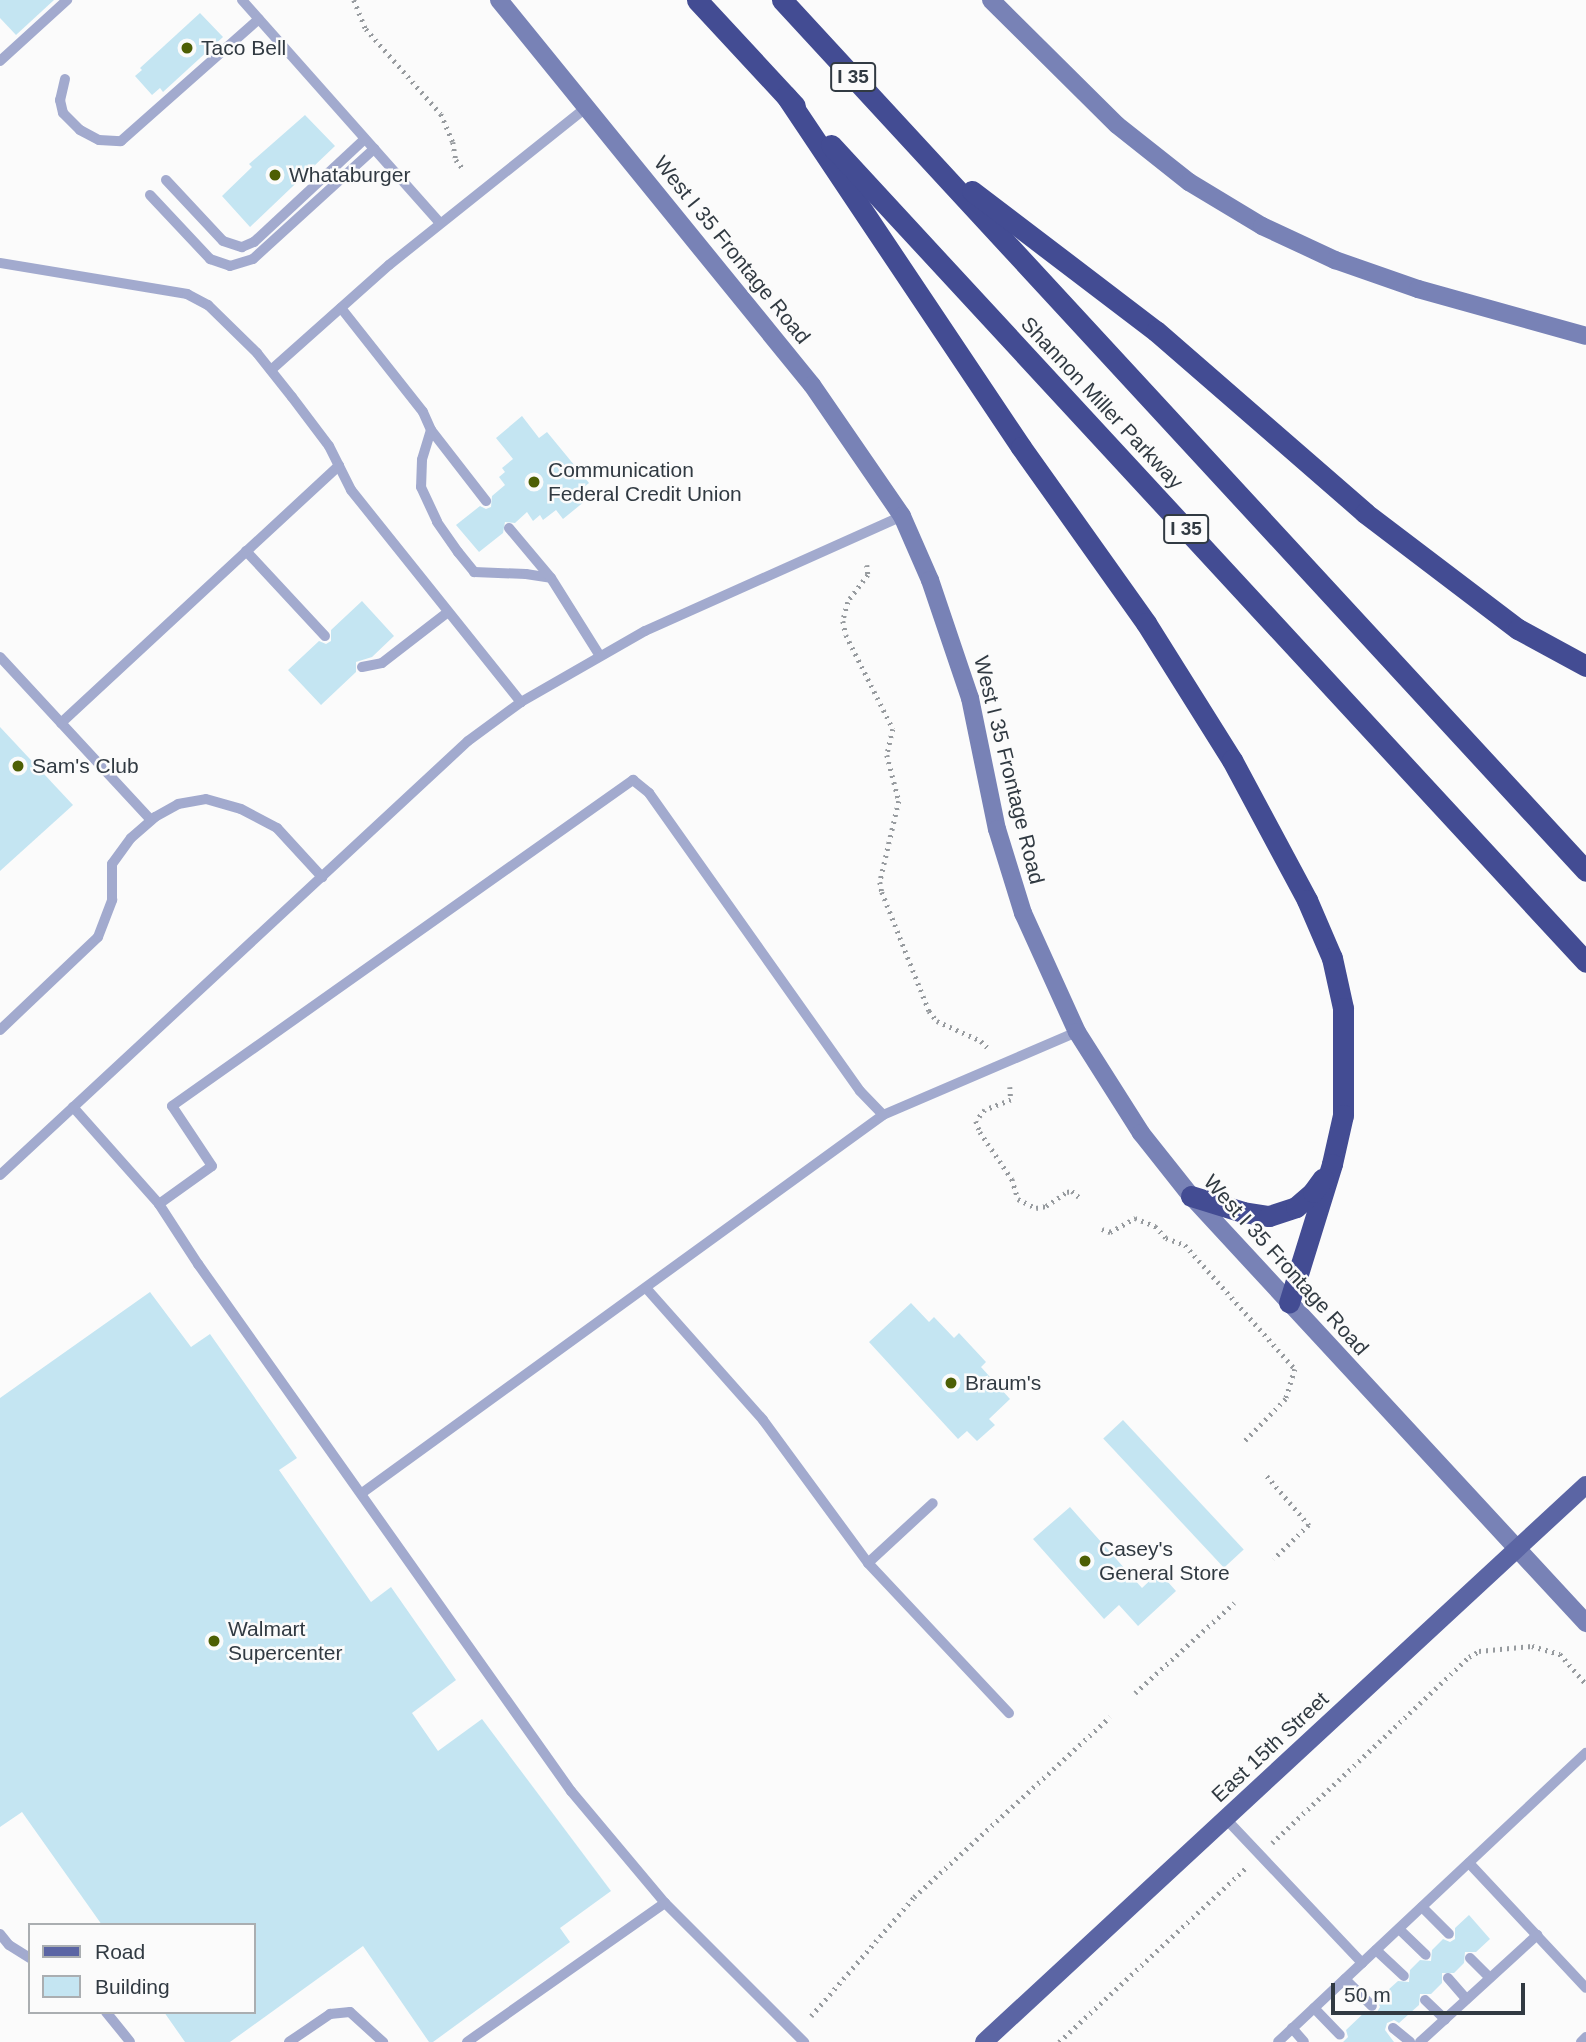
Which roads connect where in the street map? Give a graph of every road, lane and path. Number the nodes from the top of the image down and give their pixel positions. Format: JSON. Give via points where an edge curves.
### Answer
{"nodes":[{"id":1,"x":67,"y":0,"type":"edge"},
{"id":2,"x":242,"y":0,"type":"edge"},
{"id":3,"x":354,"y":0,"type":"edge"},
{"id":4,"x":499,"y":0,"type":"edge"},
{"id":5,"x":697,"y":0,"type":"edge"},
{"id":6,"x":782,"y":0,"type":"edge"},
{"id":7,"x":991,"y":0,"type":"edge"},
{"id":8,"x":259,"y":19,"type":"junction"},
{"id":9,"x":0,"y":61,"type":"edge"},
{"id":10,"x":65,"y":79,"type":"dead end"},
{"id":11,"x":786,"y":96,"type":"junction"},
{"id":12,"x":586,"y":108,"type":"junction"},
{"id":13,"x":365,"y":139,"type":"junction"},
{"id":14,"x":374,"y":149,"type":"junction"},
{"id":15,"x":924,"y":154,"type":"junction"},
{"id":16,"x":464,"y":170,"type":"dead end"},
{"id":17,"x":166,"y":180,"type":"dead end"},
{"id":18,"x":150,"y":195,"type":"dead end"},
{"id":19,"x":440,"y":223,"type":"junction"},
{"id":20,"x":0,"y":263,"type":"edge"},
{"id":21,"x":341,"y":308,"type":"junction"},
{"id":22,"x":1586,"y":336,"type":"edge"},
{"id":23,"x":271,"y":370,"type":"junction"},
{"id":24,"x":430,"y":430,"type":"junction"},
{"id":25,"x":339,"y":466,"type":"junction"},
{"id":26,"x":486,"y":501,"type":"dead end"},
{"id":27,"x":902,"y":516,"type":"junction"},
{"id":28,"x":509,"y":528,"type":"dead end"},
{"id":29,"x":246,"y":551,"type":"junction"},
{"id":30,"x":867,"y":565,"type":"dead end"},
{"id":31,"x":551,"y":578,"type":"junction"},
{"id":32,"x":448,"y":612,"type":"junction"},
{"id":33,"x":325,"y":636,"type":"dead end"},
{"id":34,"x":600,"y":656,"type":"junction"},
{"id":35,"x":0,"y":657,"type":"edge"},
{"id":36,"x":1586,"y":666,"type":"edge"},
{"id":37,"x":362,"y":667,"type":"dead end"},
{"id":38,"x":520,"y":702,"type":"junction"},
{"id":39,"x":61,"y":723,"type":"junction"},
{"id":40,"x":151,"y":820,"type":"junction"},
{"id":41,"x":1586,"y":871,"type":"edge"},
{"id":42,"x":322,"y":877,"type":"junction"},
{"id":43,"x":1586,"y":962,"type":"edge"},
{"id":44,"x":0,"y":1030,"type":"edge"},
{"id":45,"x":1077,"y":1032,"type":"junction"},
{"id":46,"x":990,"y":1051,"type":"dead end"},
{"id":47,"x":1010,"y":1087,"type":"dead end"},
{"id":48,"x":73,"y":1107,"type":"junction"},
{"id":49,"x":883,"y":1115,"type":"junction"},
{"id":50,"x":1332,"y":1164,"type":"junction"},
{"id":51,"x":0,"y":1175,"type":"edge"},
{"id":52,"x":1191,"y":1196,"type":"junction"},
{"id":53,"x":1079,"y":1197,"type":"dead end"},
{"id":54,"x":159,"y":1204,"type":"junction"},
{"id":55,"x":1102,"y":1228,"type":"dead end"},
{"id":56,"x":646,"y":1288,"type":"junction"},
{"id":57,"x":1289,"y":1303,"type":"junction"},
{"id":58,"x":1243,"y":1443,"type":"dead end"},
{"id":59,"x":1267,"y":1476,"type":"dead end"},
{"id":60,"x":1586,"y":1485,"type":"edge"},
{"id":61,"x":362,"y":1493,"type":"junction"},
{"id":62,"x":933,"y":1503,"type":"dead end"},
{"id":63,"x":1518,"y":1550,"type":"junction"},
{"id":64,"x":1274,"y":1559,"type":"dead end"},
{"id":65,"x":868,"y":1563,"type":"junction"},
{"id":66,"x":1234,"y":1603,"type":"dead end"},
{"id":67,"x":1586,"y":1623,"type":"edge"},
{"id":68,"x":1586,"y":1684,"type":"edge"},
{"id":69,"x":1135,"y":1693,"type":"dead end"},
{"id":70,"x":1009,"y":1713,"type":"dead end"},
{"id":71,"x":1110,"y":1717,"type":"dead end"},
{"id":72,"x":1586,"y":1753,"type":"edge"},
{"id":73,"x":1226,"y":1819,"type":"junction"},
{"id":74,"x":1285,"y":1831,"type":"dead end"},
{"id":75,"x":1469,"y":1863,"type":"junction"},
{"id":76,"x":1236,"y":1877,"type":"dead end"},
{"id":77,"x":665,"y":1903,"type":"junction"},
{"id":78,"x":1422,"y":1907,"type":"junction"},
{"id":79,"x":1399,"y":1929,"type":"junction"},
{"id":80,"x":0,"y":1934,"type":"edge"},
{"id":81,"x":1449,"y":1934,"type":"dead end"},
{"id":82,"x":1537,"y":1935,"type":"junction"},
{"id":83,"x":1376,"y":1950,"type":"junction"},
{"id":84,"x":1426,"y":1955,"type":"dead end"},
{"id":85,"x":28,"y":1957,"type":"edge"},
{"id":86,"x":1470,"y":1958,"type":"dead end"},
{"id":87,"x":1362,"y":1963,"type":"junction"},
{"id":88,"x":1404,"y":1976,"type":"dead end"},
{"id":89,"x":1448,"y":1978,"type":"dead end"},
{"id":90,"x":1490,"y":1978,"type":"junction"},
{"id":91,"x":1345,"y":1979,"type":"junction"},
{"id":92,"x":1586,"y":1988,"type":"edge"},
{"id":93,"x":1466,"y":1999,"type":"junction"},
{"id":94,"x":1425,"y":2000,"type":"dead end"},
{"id":95,"x":1372,"y":2006,"type":"dead end"},
{"id":96,"x":1314,"y":2008,"type":"junction"},
{"id":97,"x":108,"y":2014,"type":"edge"},
{"id":98,"x":811,"y":2016,"type":"dead end"},
{"id":99,"x":1445,"y":2019,"type":"junction"},
{"id":100,"x":1293,"y":2028,"type":"junction"},
{"id":101,"x":1393,"y":2028,"type":"dead end"},
{"id":102,"x":1340,"y":2035,"type":"dead end"},
{"id":103,"x":1586,"y":2037,"type":"edge"},
{"id":104,"x":130,"y":2042,"type":"edge"},
{"id":105,"x":289,"y":2042,"type":"edge"},
{"id":106,"x":383,"y":2042,"type":"edge"},
{"id":107,"x":467,"y":2042,"type":"edge"},
{"id":108,"x":804,"y":2042,"type":"edge"},
{"id":109,"x":984,"y":2042,"type":"edge"},
{"id":110,"x":1059,"y":2042,"type":"edge"},
{"id":111,"x":1278,"y":2042,"type":"edge"},
{"id":112,"x":1304,"y":2042,"type":"edge"},
{"id":113,"x":1410,"y":2042,"type":"edge"},
{"id":114,"x":1420,"y":2042,"type":"edge"},
{"id":115,"x":1581,"y":2042,"type":"edge"}],
"edges":[{"from":1,"to":9,"type":"lane"},
{"from":2,"to":8,"type":"lane"},
{"from":3,"to":16,"type":"path","via":[[366,29],[441,114],[456,160]]},
{"from":4,"to":12,"type":"street","name":"West I 35 Frontage Road"},
{"from":5,"to":11,"type":"highway","name":"Shannon Miller Parkway","number":"I 35"},
{"from":6,"to":15,"type":"highway","name":"Shannon Miller Parkway","number":"I 35"},
{"from":7,"to":22,"type":"street","via":[[1117,125],[1189,181],[1262,226],[1335,260],[1418,289]]},
{"from":8,"to":10,"type":"lane","via":[[121,141],[99,140],[63,113],[60,100]]},
{"from":8,"to":13,"type":"lane"},
{"from":11,"to":43,"type":"highway","name":"Shannon Miller Parkway","number":"I 35"},
{"from":11,"to":50,"type":"highway","via":[[1021,447],[1146,623],[1232,760],[1307,900],[1332,958],[1343,1008],[1343,1115]]},
{"from":12,"to":19,"type":"lane"},
{"from":12,"to":27,"type":"street","name":"West I 35 Frontage Road","via":[[813,385]]},
{"from":13,"to":14,"type":"lane"},
{"from":13,"to":17,"type":"lane","via":[[254,242],[242,247],[223,241]]},
{"from":14,"to":18,"type":"lane","via":[[253,259],[230,266],[210,258]]},
{"from":14,"to":19,"type":"lane"},
{"from":15,"to":36,"type":"highway","via":[[1156,331],[1365,513],[1518,629]]},
{"from":15,"to":41,"type":"highway","name":"Shannon Miller Parkway","number":"I 35"},
{"from":19,"to":21,"type":"lane"},
{"from":20,"to":23,"type":"lane","via":[[187,293],[208,305]]},
{"from":21,"to":23,"type":"lane"},
{"from":21,"to":24,"type":"lane","via":[[423,412]]},
{"from":23,"to":25,"type":"lane"},
{"from":24,"to":26,"type":"lane"},
{"from":24,"to":31,"type":"lane","via":[[422,460],[422,487],[437,522],[474,572]]},
{"from":25,"to":29,"type":"lane"},
{"from":25,"to":32,"type":"lane","via":[[351,490]]},
{"from":27,"to":34,"type":"lane","via":[[645,631]]},
{"from":27,"to":45,"type":"street","name":"West I 35 Frontage Road","via":[[930,580],[970,698],[996,829],[1023,913]]},
{"from":28,"to":31,"type":"lane"},
{"from":29,"to":33,"type":"lane"},
{"from":29,"to":39,"type":"lane"},
{"from":30,"to":46,"type":"path","via":[[868,575],[848,602],[843,621],[893,729],[887,755],[900,801],[880,882],[882,892],[929,1011],[937,1021],[981,1041]]},
{"from":31,"to":34,"type":"lane"},
{"from":32,"to":37,"type":"lane","via":[[382,663]]},
{"from":32,"to":38,"type":"lane"},
{"from":34,"to":38,"type":"lane"},
{"from":35,"to":39,"type":"lane"},
{"from":38,"to":42,"type":"lane","via":[[468,741]]},
{"from":39,"to":40,"type":"lane"},
{"from":40,"to":42,"type":"lane","via":[[178,804],[205,799],[241,809],[277,828]]},
{"from":40,"to":44,"type":"lane","via":[[113,864],[112,900],[98,937]]},
{"from":42,"to":48,"type":"lane"},
{"from":45,"to":49,"type":"lane"},
{"from":45,"to":52,"type":"street","name":"West I 35 Frontage Road","via":[[1141,1133]]},
{"from":47,"to":53,"type":"path","via":[[1011,1100],[985,1110],[976,1121],[1012,1179],[1018,1199],[1036,1209],[1067,1192]]},
{"from":48,"to":51,"type":"lane"},
{"from":48,"to":54,"type":"lane"},
{"from":49,"to":54,"type":"lane","via":[[860,1091],[649,793],[633,780],[172,1106],[212,1167]]},
{"from":49,"to":56,"type":"lane"},
{"from":50,"to":52,"type":"highway","via":[[1296,1208],[1269,1216],[1243,1213]]},
{"from":50,"to":57,"type":"highway"},
{"from":52,"to":57,"type":"street","name":"West I 35 Frontage Road"},
{"from":54,"to":61,"type":"lane"},
{"from":55,"to":58,"type":"path","via":[[1110,1232],[1135,1218],[1185,1245],[1295,1369],[1286,1399]]},
{"from":56,"to":61,"type":"lane"},
{"from":56,"to":65,"type":"lane","via":[[770,1428]]},
{"from":57,"to":63,"type":"street","name":"West I 35 Frontage Road"},
{"from":59,"to":64,"type":"path","via":[[1309,1525]]},
{"from":60,"to":63,"type":"main road","name":"East 15th Street"},
{"from":61,"to":77,"type":"lane","via":[[571,1791]]},
{"from":62,"to":65,"type":"lane"},
{"from":63,"to":67,"type":"street","name":"West I 35 Frontage Road"},
{"from":63,"to":73,"type":"main road","name":"East 15th Street"},
{"from":65,"to":70,"type":"lane"},
{"from":66,"to":69,"type":"path"},
{"from":68,"to":74,"type":"path","via":[[1560,1654],[1532,1646],[1479,1651]]},
{"from":71,"to":98,"type":"path","via":[[914,1896]]},
{"from":72,"to":75,"type":"lane"},
{"from":73,"to":87,"type":"lane"},
{"from":73,"to":109,"type":"main road","name":"East 15th Street"},
{"from":75,"to":78,"type":"lane"},
{"from":75,"to":82,"type":"lane"},
{"from":76,"to":110,"type":"path"},
{"from":77,"to":107,"type":"lane"},
{"from":77,"to":108,"type":"lane"},
{"from":78,"to":79,"type":"lane"},
{"from":78,"to":81,"type":"lane"},
{"from":79,"to":83,"type":"lane"},
{"from":79,"to":84,"type":"lane"},
{"from":80,"to":85,"type":"lane"},
{"from":82,"to":90,"type":"lane"},
{"from":82,"to":92,"type":"lane"},
{"from":83,"to":87,"type":"lane"},
{"from":83,"to":88,"type":"lane"},
{"from":86,"to":90,"type":"lane"},
{"from":87,"to":91,"type":"lane"},
{"from":89,"to":93,"type":"lane"},
{"from":90,"to":93,"type":"lane"},
{"from":91,"to":95,"type":"lane"},
{"from":91,"to":96,"type":"lane"},
{"from":93,"to":99,"type":"lane"},
{"from":94,"to":99,"type":"lane"},
{"from":96,"to":100,"type":"lane"},
{"from":96,"to":102,"type":"lane"},
{"from":97,"to":104,"type":"lane"},
{"from":99,"to":114,"type":"lane"},
{"from":100,"to":111,"type":"lane"},
{"from":100,"to":112,"type":"lane"},
{"from":101,"to":113,"type":"lane"},
{"from":103,"to":115,"type":"lane"},
{"from":105,"to":106,"type":"lane","via":[[330,2014],[350,2012]]}]}
